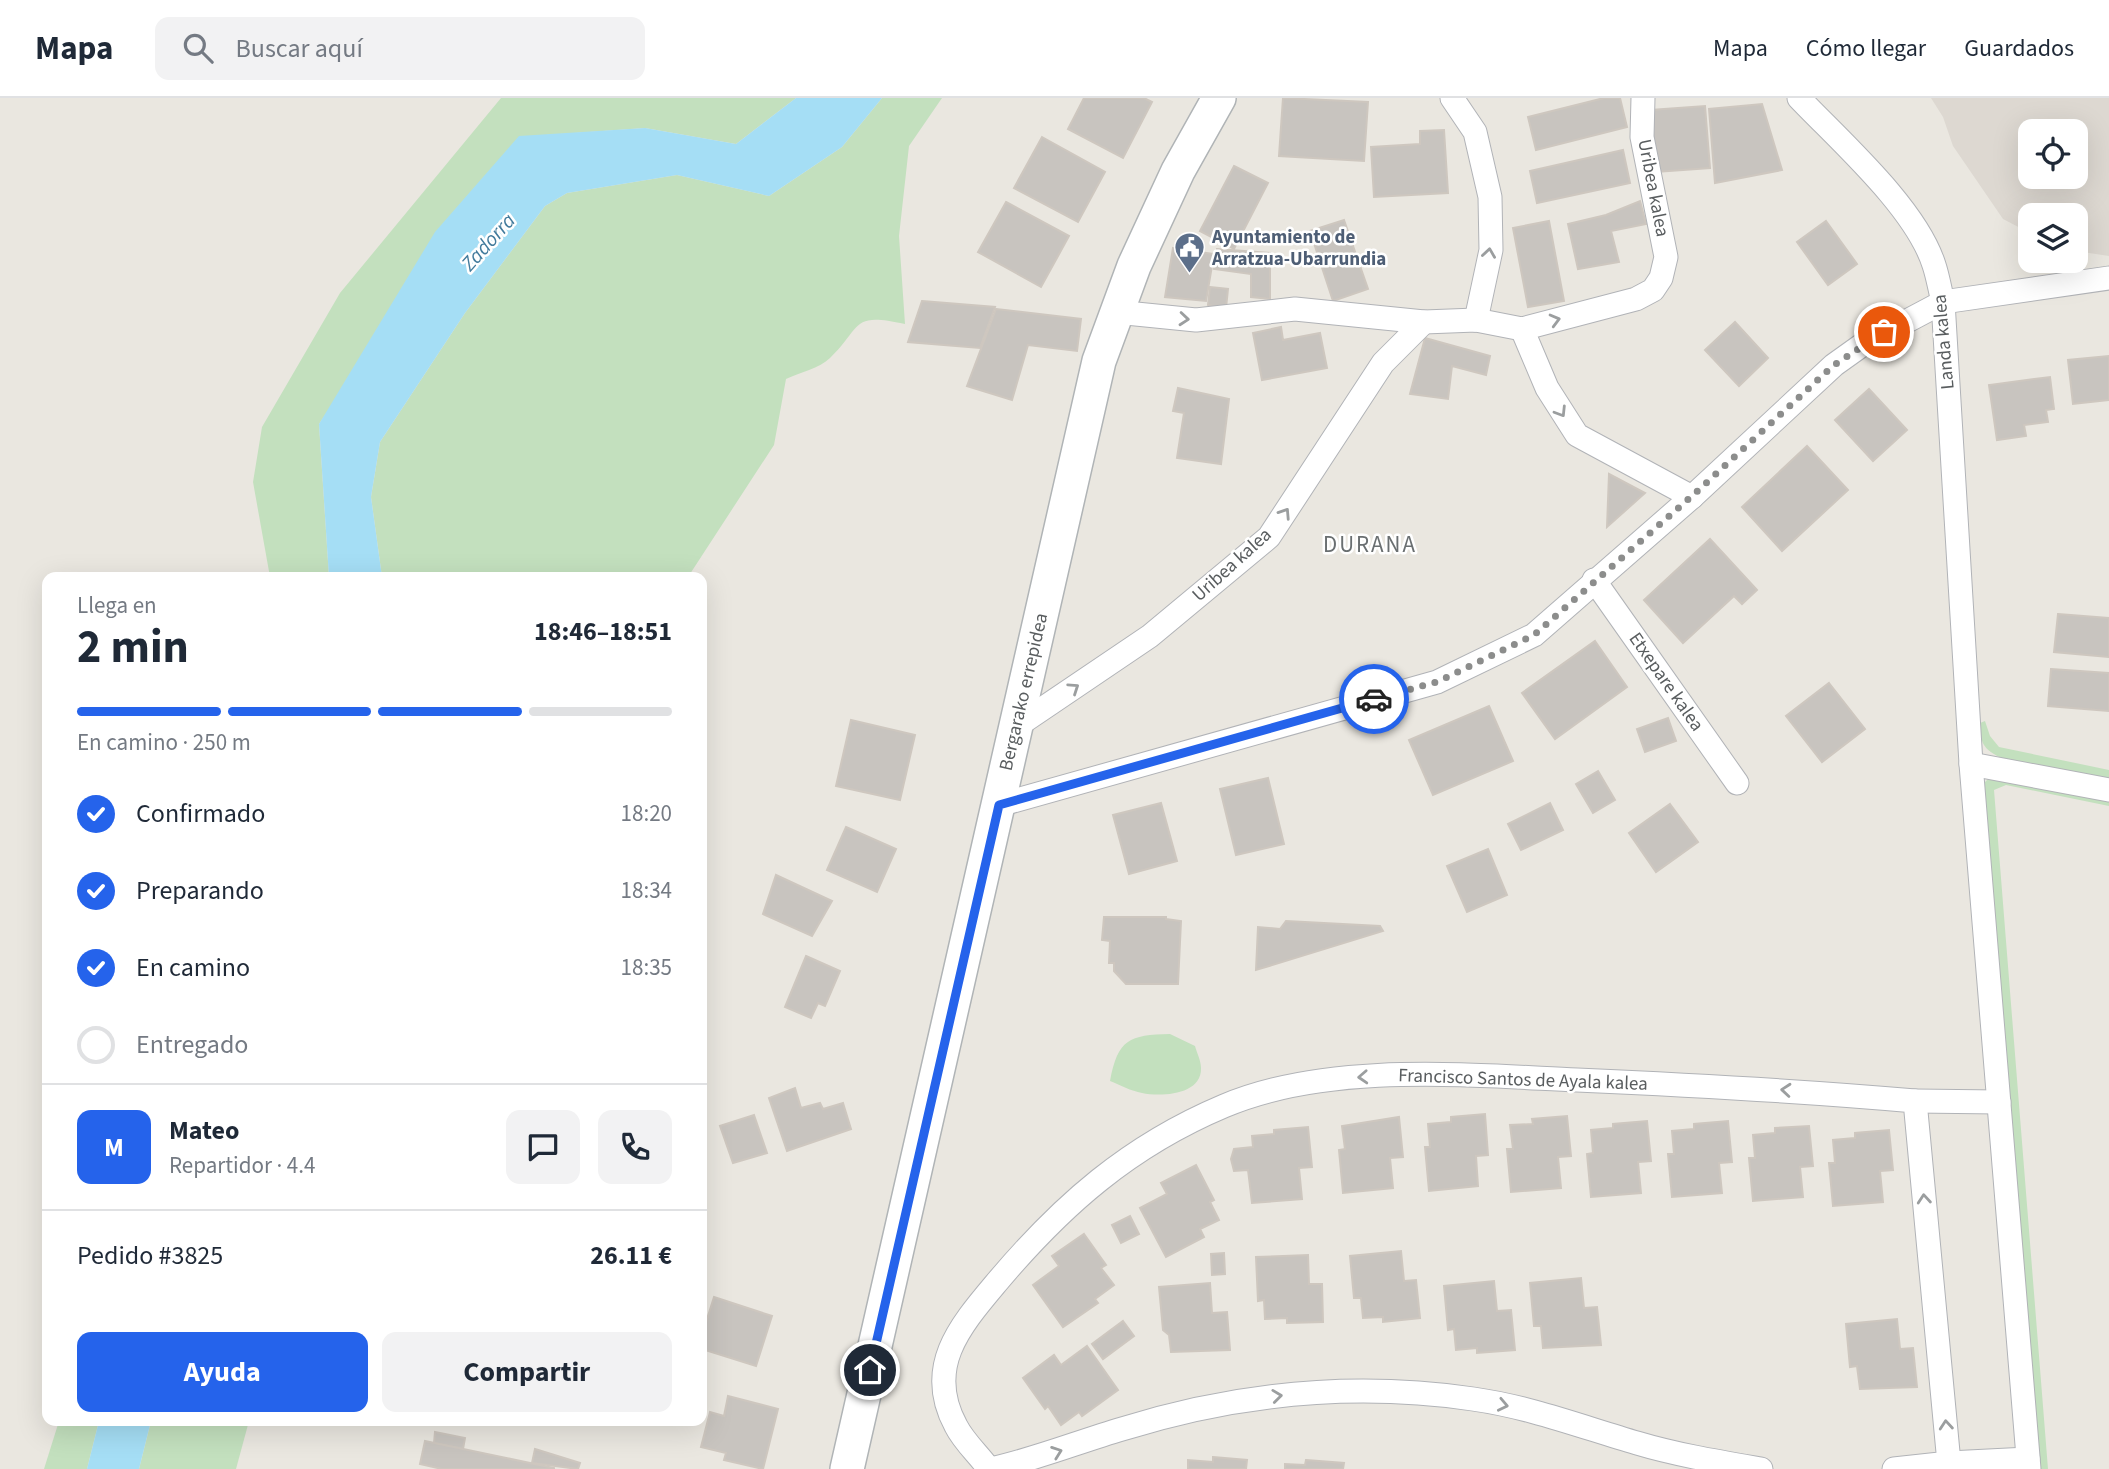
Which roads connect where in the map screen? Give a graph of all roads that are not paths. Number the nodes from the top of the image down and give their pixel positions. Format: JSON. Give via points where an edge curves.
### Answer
{"nodes":[{"id":1,"x":1219,"y":98,"type":"edge"},
{"id":2,"x":1452,"y":98,"type":"edge"},
{"id":3,"x":1643,"y":98,"type":"edge"},
{"id":4,"x":1799,"y":98,"type":"edge"},
{"id":5,"x":2109,"y":278,"type":"edge"},
{"id":6,"x":1943,"y":302,"type":"junction"},
{"id":7,"x":1116,"y":312,"type":"junction"},
{"id":8,"x":1476,"y":320,"type":"junction"},
{"id":9,"x":1424,"y":322,"type":"junction"},
{"id":10,"x":1522,"y":329,"type":"junction"},
{"id":11,"x":1692,"y":496,"type":"junction"},
{"id":12,"x":1594,"y":580,"type":"junction"},
{"id":13,"x":1017,"y":726,"type":"junction"},
{"id":14,"x":1971,"y":764,"type":"junction"},
{"id":15,"x":1737,"y":783,"type":"dead end"},
{"id":16,"x":2109,"y":790,"type":"edge"},
{"id":17,"x":999,"y":805,"type":"junction"},
{"id":18,"x":1915,"y":1101,"type":"junction"},
{"id":19,"x":1999,"y":1102,"type":"junction"},
{"id":20,"x":1950,"y":1463,"type":"junction"},
{"id":21,"x":2029,"y":1464,"type":"edge"},
{"id":22,"x":847,"y":1469,"type":"edge"},
{"id":23,"x":990,"y":1469,"type":"edge"},
{"id":24,"x":1761,"y":1469,"type":"edge"},
{"id":25,"x":1895,"y":1469,"type":"edge"}],
"edges":[{"from":1,"to":7,"type":"street","name":"Bergarako errepidea","via":[[1178,171]]},
{"from":8,"to":2,"type":"street","one_way":true,"via":[[1491,250],[1490,197],[1475,132]]},
{"from":10,"to":3,"type":"street","name":"Uribea kalea","one_way":true,"via":[[1636,299],[1653,290],[1661,278],[1666,257],[1642,137]]},
{"from":4,"to":6,"type":"street","name":"Landa kalea","via":[[1912,224],[1934,263]]},
{"from":5,"to":6,"type":"street"},
{"from":6,"to":11,"type":"street","via":[[1834,365]]},
{"from":6,"to":14,"type":"street","name":"Landa kalea"},
{"from":7,"to":9,"type":"street","name":"Uribea kalea","one_way":true,"via":[[1196,320],[1295,309]]},
{"from":7,"to":13,"type":"street","name":"Bergarako errepidea","via":[[1096,373]]},
{"from":8,"to":9,"type":"street","name":"Uribea kalea"},
{"from":8,"to":10,"type":"street","name":"Uribea kalea"},
{"from":13,"to":9,"type":"street","name":"Uribea kalea","one_way":true,"via":[[1150,636],[1269,537],[1383,363]]},
{"from":10,"to":11,"type":"street","one_way":true,"via":[[1547,388],[1577,435]]},
{"from":11,"to":12,"type":"street"},
{"from":12,"to":15,"type":"street","name":"Etxepare kalea"},
{"from":12,"to":17,"type":"street","via":[[1534,635],[1437,682]]},
{"from":13,"to":17,"type":"street","name":"Bergarako errepidea"},
{"from":14,"to":16,"type":"street"},
{"from":14,"to":19,"type":"street","name":"Landa kalea"},
{"from":17,"to":22,"type":"street","name":"Bergarako errepidea"},
{"from":18,"to":19,"type":"street","name":"Francisco Santos de Ayala kalea"},
{"from":20,"to":18,"type":"street","one_way":true},
{"from":18,"to":23,"type":"street","name":"Francisco Santos de Ayala kalea","one_way":true,"via":[[1776,1089],[1449,1074],[1356,1077],[1287,1088],[1226,1105],[1156,1140],[1050,1220],[963,1325],[950,1346],[942,1378],[946,1404],[957,1428]]},
{"from":19,"to":21,"type":"street","name":"Landa kalea"},
{"from":20,"to":21,"type":"street"},
{"from":20,"to":25,"type":"street"},
{"from":23,"to":24,"type":"street","name":"Francisco Santos de Ayala kalea","one_way":true,"via":[[1232,1401],[1318,1391],[1475,1399],[1557,1416],[1638,1443]]}]}
